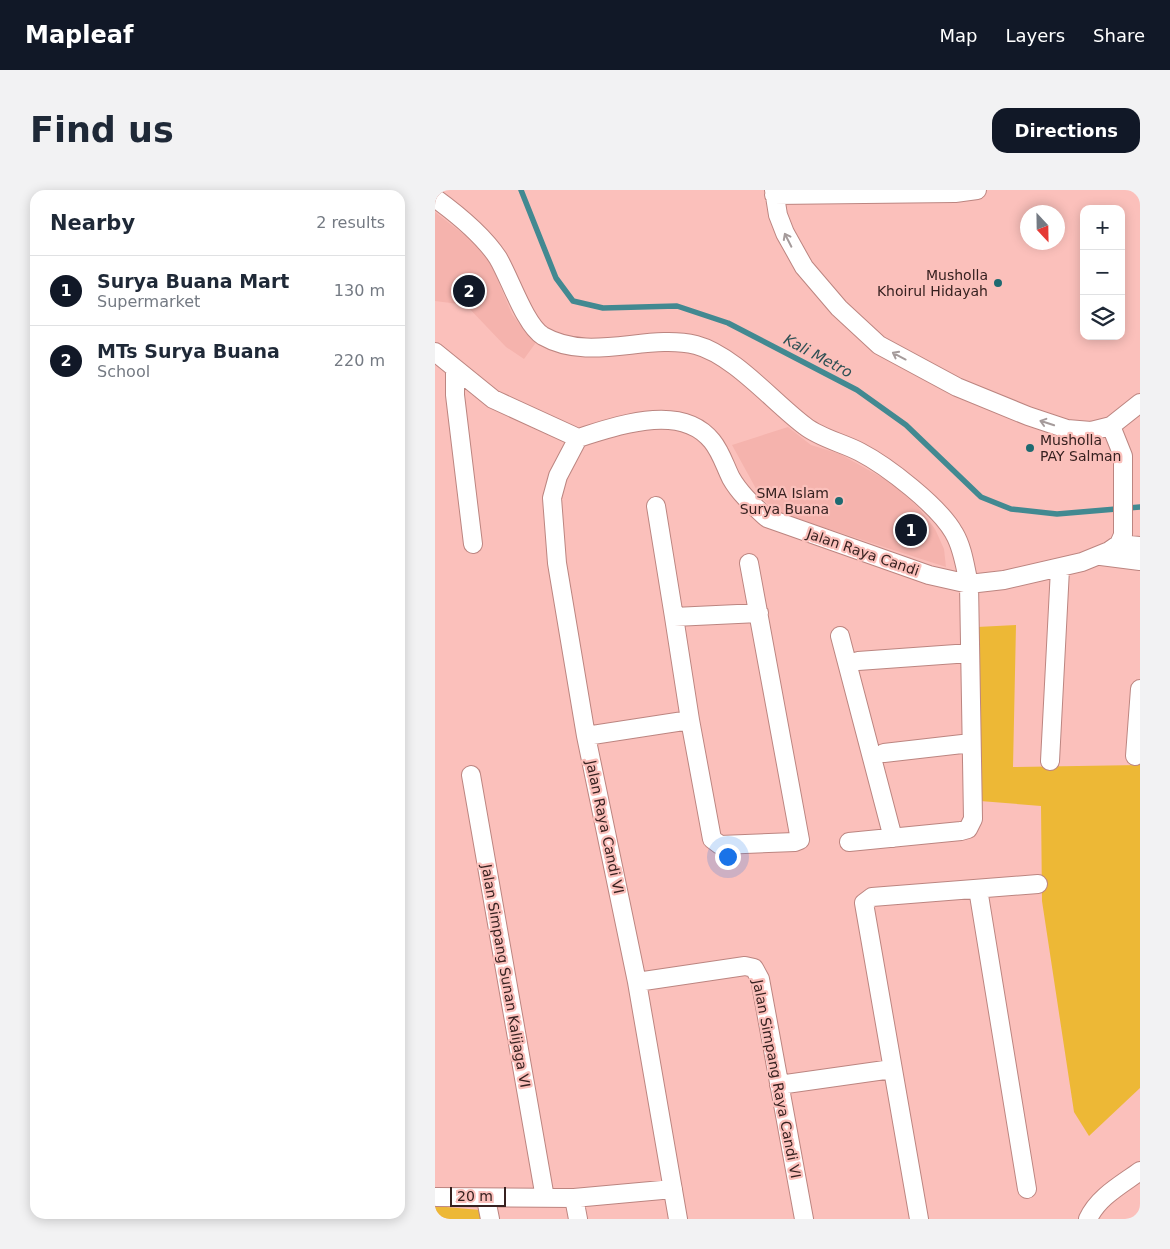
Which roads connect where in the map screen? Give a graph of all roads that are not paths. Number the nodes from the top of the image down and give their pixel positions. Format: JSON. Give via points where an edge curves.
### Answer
{"nodes":[{"id":1,"x":977,"y":190,"type":"edge"},
{"id":2,"x":774,"y":192,"type":"edge"},
{"id":3,"x":955,"y":192,"type":"edge"},
{"id":4,"x":435,"y":198,"type":"edge"},
{"id":5,"x":435,"y":352,"type":"edge"},
{"id":6,"x":455,"y":368,"type":"junction"},
{"id":7,"x":1140,"y":404,"type":"edge"},
{"id":8,"x":1111,"y":426,"type":"junction"},
{"id":9,"x":578,"y":438,"type":"junction"},
{"id":10,"x":657,"y":506,"type":"dead end"},
{"id":11,"x":1121,"y":539,"type":"junction"},
{"id":12,"x":473,"y":544,"type":"dead end"},
{"id":13,"x":1140,"y":546,"type":"edge"},
{"id":14,"x":1101,"y":556,"type":"junction"},
{"id":15,"x":1140,"y":561,"type":"edge"},
{"id":16,"x":749,"y":563,"type":"dead end"},
{"id":17,"x":1060,"y":569,"type":"junction"},
{"id":18,"x":969,"y":584,"type":"junction"},
{"id":19,"x":759,"y":613,"type":"junction"},
{"id":20,"x":674,"y":617,"type":"junction"},
{"id":21,"x":841,"y":636,"type":"dead end"},
{"id":22,"x":970,"y":653,"type":"junction"},
{"id":23,"x":858,"y":661,"type":"dead end"},
{"id":24,"x":1140,"y":689,"type":"edge"},
{"id":25,"x":690,"y":720,"type":"junction"},
{"id":26,"x":586,"y":736,"type":"junction"},
{"id":27,"x":971,"y":743,"type":"junction"},
{"id":28,"x":883,"y":753,"type":"dead end"},
{"id":29,"x":1135,"y":756,"type":"dead end"},
{"id":30,"x":1050,"y":761,"type":"dead end"},
{"id":31,"x":471,"y":775,"type":"dead end"},
{"id":32,"x":893,"y":838,"type":"junction"},
{"id":33,"x":849,"y":842,"type":"dead end"},
{"id":34,"x":1038,"y":884,"type":"dead end"},
{"id":35,"x":978,"y":889,"type":"junction"},
{"id":36,"x":637,"y":982,"type":"junction"},
{"id":37,"x":892,"y":1068,"type":"junction"},
{"id":38,"x":779,"y":1085,"type":"junction"},
{"id":39,"x":1140,"y":1171,"type":"edge"},
{"id":40,"x":673,"y":1189,"type":"junction"},
{"id":41,"x":1027,"y":1189,"type":"dead end"},
{"id":42,"x":435,"y":1197,"type":"edge"},
{"id":43,"x":545,"y":1198,"type":"junction"},
{"id":44,"x":574,"y":1198,"type":"junction"},
{"id":45,"x":487,"y":1199,"type":"junction"},
{"id":46,"x":490,"y":1219,"type":"edge"},
{"id":47,"x":578,"y":1219,"type":"edge"},
{"id":48,"x":679,"y":1219,"type":"edge"},
{"id":49,"x":804,"y":1219,"type":"edge"},
{"id":50,"x":919,"y":1219,"type":"edge"},
{"id":51,"x":1087,"y":1219,"type":"edge"}],
"edges":[{"from":1,"to":3,"type":"street"},
{"from":2,"to":3,"type":"street"},
{"from":8,"to":2,"type":"street","one_way":true,"via":[[1091,431],[1067,429],[1028,416],[957,387],[879,345],[839,308],[804,267],[785,233]]},
{"from":4,"to":18,"type":"street","via":[[473,230],[497,256],[525,314],[542,335],[564,345],[591,347],[667,342],[697,346],[715,353],[806,427],[862,453],[891,472],[934,509],[954,533]]},
{"from":5,"to":6,"type":"street"},
{"from":6,"to":9,"type":"street","via":[[493,399]]},
{"from":6,"to":12,"type":"street","via":[[455,395]]},
{"from":7,"to":8,"type":"street"},
{"from":8,"to":11,"type":"street","via":[[1123,456]]},
{"from":9,"to":18,"type":"street","name":"Jalan Raya Candi","via":[[650,421],[690,424],[713,442],[732,479],[747,500],[767,518],[929,575]]},
{"from":9,"to":26,"type":"street","name":"Jalan Raya Candi VI","via":[[558,476],[552,512],[567,631]]},
{"from":10,"to":20,"type":"street"},
{"from":11,"to":13,"type":"street"},
{"from":11,"to":14,"type":"street","name":"Jalan Raya Candi"},
{"from":14,"to":15,"type":"street"},
{"from":14,"to":17,"type":"street","name":"Jalan Raya Candi"},
{"from":16,"to":19,"type":"street"},
{"from":17,"to":18,"type":"street","name":"Jalan Raya Candi"},
{"from":17,"to":30,"type":"street"},
{"from":18,"to":22,"type":"street"},
{"from":19,"to":20,"type":"street"},
{"from":19,"to":25,"type":"street","via":[[800,840],[715,843]]},
{"from":20,"to":25,"type":"street"},
{"from":21,"to":32,"type":"street"},
{"from":22,"to":23,"type":"street"},
{"from":22,"to":27,"type":"street"},
{"from":24,"to":29,"type":"street"},
{"from":25,"to":26,"type":"street"},
{"from":26,"to":36,"type":"street","name":"Jalan Raya Candi VI"},
{"from":27,"to":28,"type":"street"},
{"from":27,"to":32,"type":"street","via":[[973,819],[967,829]]},
{"from":31,"to":43,"type":"street","name":"Jalan Simpang Sunan Kalijaga VI"},
{"from":32,"to":33,"type":"street"},
{"from":34,"to":35,"type":"street"},
{"from":35,"to":37,"type":"street","via":[[871,897],[864,903]]},
{"from":35,"to":41,"type":"street"},
{"from":36,"to":38,"type":"street","name":"Jalan Simpang Raya Candi VI","via":[[745,966],[754,968],[760,979]]},
{"from":36,"to":40,"type":"street","name":"Jalan Raya Candi VI"},
{"from":37,"to":38,"type":"street"},
{"from":37,"to":50,"type":"street"},
{"from":38,"to":49,"type":"street","name":"Jalan Simpang Raya Candi VI"},
{"from":39,"to":51,"type":"street","via":[[1107,1195]]},
{"from":40,"to":44,"type":"street"},
{"from":40,"to":48,"type":"street","name":"Jalan Raya Candi VI"},
{"from":42,"to":45,"type":"street"},
{"from":43,"to":44,"type":"street"},
{"from":43,"to":45,"type":"street"},
{"from":44,"to":47,"type":"street"},
{"from":45,"to":46,"type":"street"}]}
